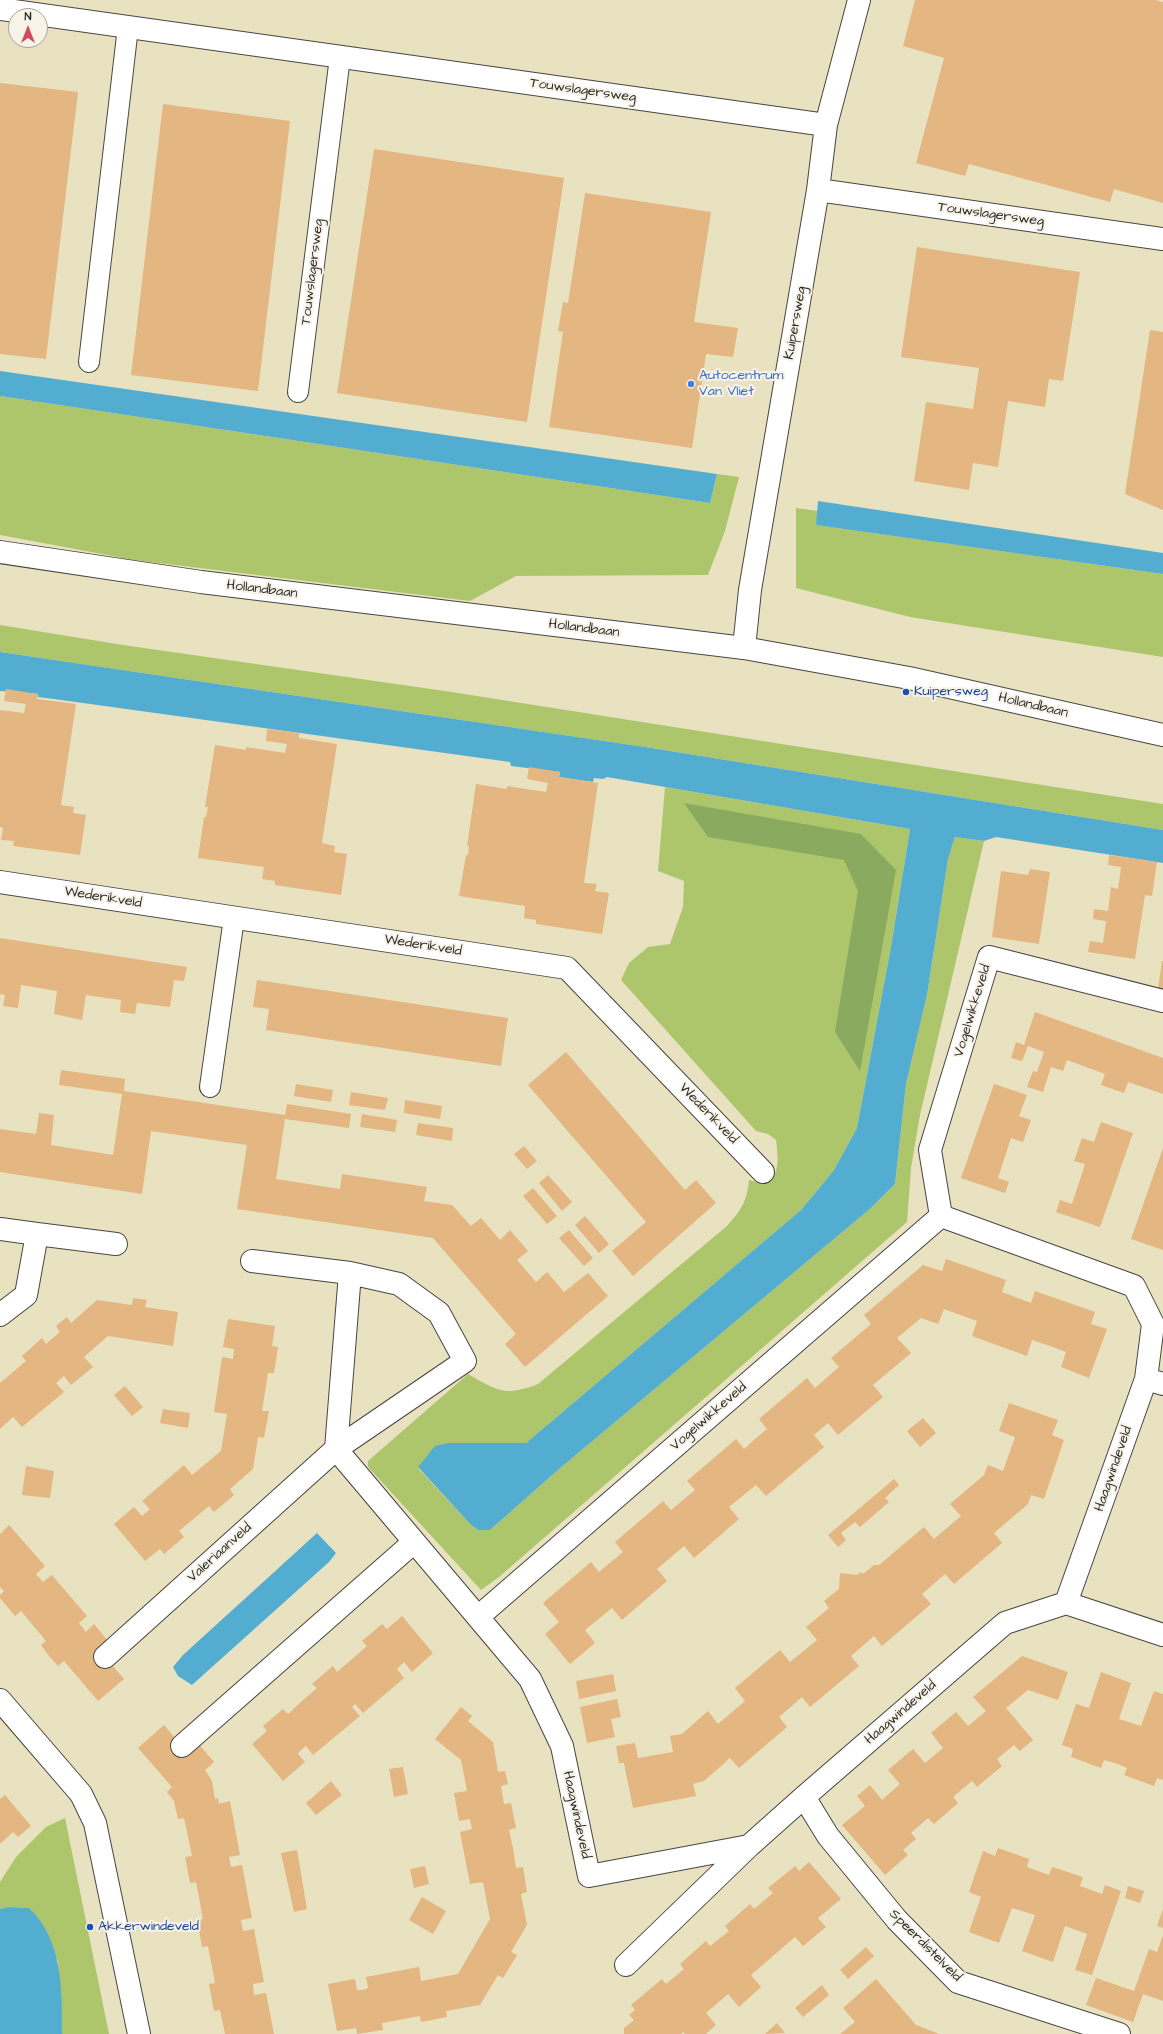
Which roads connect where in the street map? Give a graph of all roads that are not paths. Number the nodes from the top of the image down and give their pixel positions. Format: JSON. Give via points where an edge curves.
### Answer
{"nodes":[{"id":1,"x":859,"y":0,"type":"edge"},
{"id":2,"x":0,"y":9,"type":"edge"},
{"id":3,"x":128,"y":27,"type":"junction"},
{"id":4,"x":340,"y":57,"type":"junction"},
{"id":5,"x":826,"y":125,"type":"junction"},
{"id":6,"x":818,"y":190,"type":"junction"},
{"id":7,"x":1163,"y":240,"type":"edge"},
{"id":8,"x":88,"y":362,"type":"dead end"},
{"id":9,"x":298,"y":392,"type":"dead end"},
{"id":10,"x":0,"y":552,"type":"edge"},
{"id":11,"x":744,"y":648,"type":"junction"},
{"id":12,"x":1163,"y":735,"type":"edge"},
{"id":13,"x":0,"y":882,"type":"edge"},
{"id":14,"x":234,"y":918,"type":"junction"},
{"id":15,"x":1163,"y":1001,"type":"edge"},
{"id":16,"x":210,"y":1087,"type":"dead end"},
{"id":17,"x":763,"y":1172,"type":"dead end"},
{"id":18,"x":941,"y":1216,"type":"junction"},
{"id":19,"x":0,"y":1229,"type":"edge"},
{"id":20,"x":37,"y":1234,"type":"junction"},
{"id":21,"x":116,"y":1244,"type":"dead end"},
{"id":22,"x":252,"y":1261,"type":"dead end"},
{"id":23,"x":350,"y":1273,"type":"junction"},
{"id":24,"x":0,"y":1315,"type":"edge"},
{"id":25,"x":1154,"y":1382,"type":"edge"},
{"id":26,"x":336,"y":1449,"type":"junction"},
{"id":27,"x":414,"y":1542,"type":"junction"},
{"id":28,"x":1066,"y":1603,"type":"junction"},
{"id":29,"x":478,"y":1617,"type":"junction"},
{"id":30,"x":1163,"y":1635,"type":"edge"},
{"id":31,"x":105,"y":1657,"type":"dead end"},
{"id":32,"x":3,"y":1710,"type":"edge"},
{"id":33,"x":182,"y":1746,"type":"dead end"},
{"id":34,"x":804,"y":1796,"type":"junction"},
{"id":35,"x":749,"y":1846,"type":"junction"},
{"id":36,"x":626,"y":1965,"type":"dead end"},
{"id":37,"x":139,"y":2034,"type":"edge"},
{"id":38,"x":1119,"y":2034,"type":"edge"}],
"edges":[{"from":1,"to":5,"type":"street","name":"Kuipersweg"},
{"from":2,"to":3,"type":"street","name":"Touwslagersweg"},
{"from":3,"to":4,"type":"street","name":"Touwslagersweg"},
{"from":3,"to":8,"type":"lane"},
{"from":4,"to":5,"type":"street","name":"Touwslagersweg"},
{"from":4,"to":9,"type":"lane","name":"Touwslagersweg"},
{"from":5,"to":6,"type":"street","name":"Kuipersweg"},
{"from":6,"to":7,"type":"street","name":"Touwslagersweg"},
{"from":6,"to":11,"type":"street","name":"Kuipersweg","via":[[750,590]]},
{"from":10,"to":11,"type":"street","name":"Hollandbaan","via":[[201,582]]},
{"from":11,"to":12,"type":"street","name":"Hollandbaan","via":[[909,678]]},
{"from":13,"to":14,"type":"street","name":"Wederikveld"},
{"from":14,"to":16,"type":"lane"},
{"from":14,"to":17,"type":"street","name":"Wederikveld","via":[[567,968]]},
{"from":15,"to":18,"type":"street","name":"Vogelwikkeveld","via":[[989,957],[930,1150]]},
{"from":18,"to":25,"type":"street","via":[[1134,1286],[1153,1324]]},
{"from":18,"to":29,"type":"street","name":"Vogelwikkeveld"},
{"from":19,"to":20,"type":"street"},
{"from":20,"to":21,"type":"street"},
{"from":20,"to":24,"type":"street","via":[[26,1295]]},
{"from":22,"to":23,"type":"street","name":"Valeriaanveld"},
{"from":23,"to":26,"type":"street"},
{"from":23,"to":26,"type":"street","name":"Valeriaanveld","via":[[400,1284],[439,1313],[465,1361]]},
{"from":25,"to":28,"type":"street","name":"Haagwindeveld"},
{"from":26,"to":27,"type":"street"},
{"from":26,"to":31,"type":"street","name":"Valeriaanveld"},
{"from":27,"to":29,"type":"street"},
{"from":27,"to":33,"type":"street"},
{"from":28,"to":30,"type":"street"},
{"from":28,"to":34,"type":"street","name":"Haagwindeveld","via":[[1005,1623]]},
{"from":29,"to":35,"type":"street","name":"Haagwindeveld","via":[[530,1679],[562,1746],[589,1876]]},
{"from":32,"to":37,"type":"street","via":[[81,1794],[95,1823]]},
{"from":34,"to":35,"type":"street","name":"Haagwindeveld"},
{"from":34,"to":38,"type":"street","name":"Speerdistelveld","via":[[828,1836],[897,1920],[958,1982]]},
{"from":35,"to":36,"type":"street","name":"Haagwindeveld"}]}
